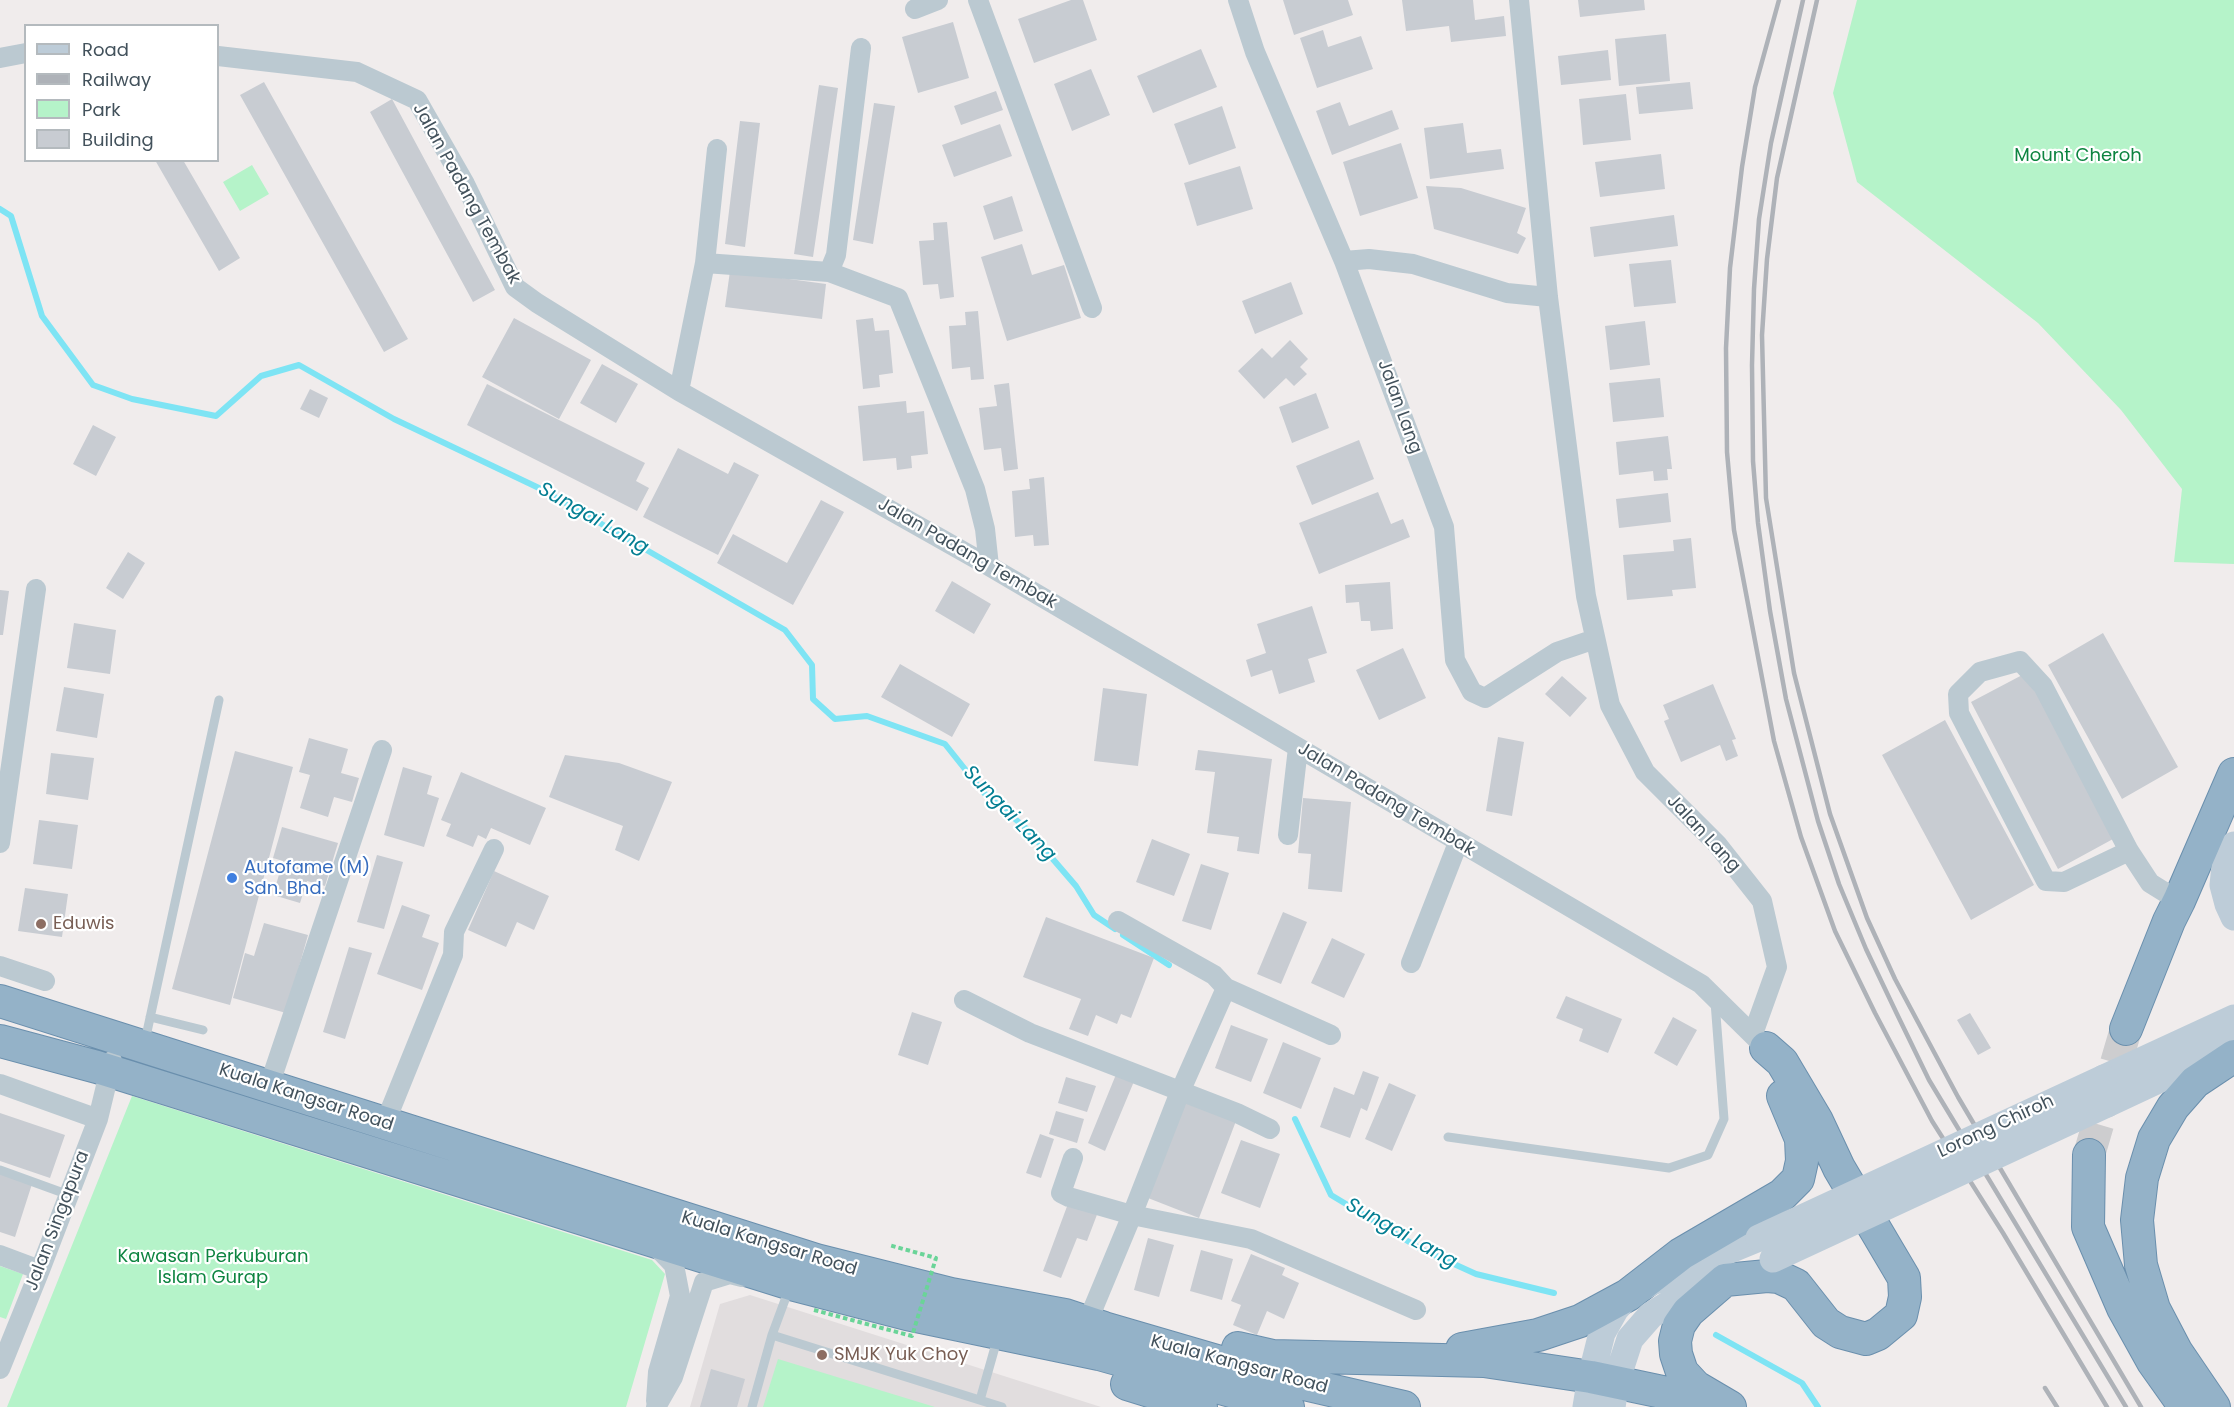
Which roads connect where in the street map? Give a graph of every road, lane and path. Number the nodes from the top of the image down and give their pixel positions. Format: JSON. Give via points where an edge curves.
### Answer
{"nodes":[{"id":1,"x":938,"y":0,"type":"edge"},
{"id":2,"x":978,"y":0,"type":"edge"},
{"id":3,"x":1238,"y":0,"type":"edge"},
{"id":4,"x":1519,"y":0,"type":"edge"},
{"id":5,"x":915,"y":9,"type":"dead end"},
{"id":6,"x":861,"y":48,"type":"dead end"},
{"id":7,"x":24,"y":53,"type":"edge"},
{"id":8,"x":219,"y":56,"type":"edge"},
{"id":9,"x":0,"y":58,"type":"edge"},
{"id":10,"x":717,"y":149,"type":"dead end"},
{"id":11,"x":1344,"y":261,"type":"junction"},
{"id":12,"x":705,"y":263,"type":"junction"},
{"id":13,"x":829,"y":272,"type":"junction"},
{"id":14,"x":1548,"y":297,"type":"junction"},
{"id":15,"x":1092,"y":308,"type":"dead end"},
{"id":16,"x":680,"y":391,"type":"junction"},
{"id":17,"x":989,"y":566,"type":"junction"},
{"id":18,"x":36,"y":589,"type":"dead end"},
{"id":19,"x":1595,"y":639,"type":"junction"},
{"id":20,"x":219,"y":700,"type":"dead end"},
{"id":21,"x":1298,"y":748,"type":"junction"},
{"id":22,"x":382,"y":750,"type":"dead end"},
{"id":23,"x":2234,"y":774,"type":"edge"},
{"id":24,"x":2226,"y":806,"type":"edge"},
{"id":25,"x":1288,"y":835,"type":"dead end"},
{"id":26,"x":0,"y":843,"type":"edge"},
{"id":27,"x":1458,"y":843,"type":"junction"},
{"id":28,"x":2234,"y":845,"type":"edge"},
{"id":29,"x":494,"y":849,"type":"dead end"},
{"id":30,"x":2129,"y":851,"type":"junction"},
{"id":31,"x":2180,"y":901,"type":"junction"},
{"id":32,"x":2234,"y":916,"type":"edge"},
{"id":33,"x":1118,"y":921,"type":"dead end"},
{"id":34,"x":1411,"y":963,"type":"dead end"},
{"id":35,"x":0,"y":966,"type":"edge"},
{"id":36,"x":45,"y":981,"type":"dead end"},
{"id":37,"x":1226,"y":988,"type":"junction"},
{"id":38,"x":1715,"y":996,"type":"junction"},
{"id":39,"x":964,"y":1000,"type":"dead end"},
{"id":40,"x":0,"y":1001,"type":"edge"},
{"id":41,"x":2234,"y":1018,"type":"edge"},
{"id":42,"x":2126,"y":1029,"type":"tunnel mouth"},
{"id":43,"x":203,"y":1030,"type":"dead end"},
{"id":44,"x":137,"y":1033,"type":"junction"},
{"id":45,"x":1331,"y":1035,"type":"dead end"},
{"id":46,"x":0,"y":1041,"type":"edge"},
{"id":47,"x":1760,"y":1041,"type":"junction"},
{"id":48,"x":2234,"y":1044,"type":"edge"},
{"id":49,"x":2234,"y":1056,"type":"edge"},
{"id":50,"x":110,"y":1071,"type":"junction"},
{"id":51,"x":0,"y":1084,"type":"edge"},
{"id":52,"x":269,"y":1086,"type":"junction"},
{"id":53,"x":2105,"y":1091,"type":"junction"},
{"id":54,"x":1180,"y":1092,"type":"junction"},
{"id":55,"x":98,"y":1119,"type":"junction"},
{"id":56,"x":385,"y":1123,"type":"junction"},
{"id":57,"x":1270,"y":1129,"type":"dead end"},
{"id":58,"x":1448,"y":1137,"type":"dead end"},
{"id":59,"x":2089,"y":1155,"type":"tunnel mouth"},
{"id":60,"x":1073,"y":1158,"type":"dead end"},
{"id":61,"x":0,"y":1170,"type":"edge"},
{"id":62,"x":69,"y":1195,"type":"junction"},
{"id":63,"x":1132,"y":1215,"type":"junction"},
{"id":64,"x":649,"y":1239,"type":"junction"},
{"id":65,"x":889,"y":1245,"type":"dead end"},
{"id":66,"x":1766,"y":1249,"type":"junction"},
{"id":67,"x":0,"y":1255,"type":"edge"},
{"id":68,"x":40,"y":1270,"type":"junction"},
{"id":69,"x":779,"y":1280,"type":"junction"},
{"id":70,"x":1725,"y":1280,"type":"junction"},
{"id":71,"x":1628,"y":1295,"type":"junction"},
{"id":72,"x":813,"y":1310,"type":"dead end"},
{"id":73,"x":1416,"y":1311,"type":"dead end"},
{"id":74,"x":1079,"y":1313,"type":"junction"},
{"id":75,"x":907,"y":1314,"type":"junction"},
{"id":76,"x":7,"y":1332,"type":"edge"},
{"id":77,"x":772,"y":1335,"type":"junction"},
{"id":78,"x":995,"y":1347,"type":"junction"},
{"id":79,"x":1411,"y":1358,"type":"junction"},
{"id":80,"x":0,"y":1369,"type":"edge"},
{"id":81,"x":1606,"y":1389,"type":"edge"},
{"id":82,"x":980,"y":1400,"type":"junction"},
{"id":83,"x":656,"y":1407,"type":"edge"},
{"id":84,"x":752,"y":1407,"type":"edge"},
{"id":85,"x":1002,"y":1407,"type":"edge"},
{"id":86,"x":1201,"y":1407,"type":"edge"},
{"id":87,"x":1288,"y":1407,"type":"edge"},
{"id":88,"x":1404,"y":1407,"type":"edge"},
{"id":89,"x":1586,"y":1407,"type":"edge"},
{"id":90,"x":1731,"y":1407,"type":"edge"},
{"id":91,"x":2185,"y":1407,"type":"edge"},
{"id":92,"x":2214,"y":1407,"type":"edge"}],
"edges":[{"from":1,"to":5,"type":"street"},
{"from":2,"to":15,"type":"street"},
{"from":3,"to":11,"type":"street","name":"Jalan Lang","via":[[1255,52]]},
{"from":4,"to":14,"type":"street","name":"Jalan Lang"},
{"from":6,"to":13,"type":"street","via":[[836,255]]},
{"from":7,"to":9,"type":"street"},
{"from":8,"to":16,"type":"street","name":"Jalan Padang Tembak","via":[[357,72],[417,100],[465,184],[515,287]]},
{"from":10,"to":12,"type":"street"},
{"from":11,"to":14,"type":"street","via":[[1369,259],[1413,264],[1507,293]]},
{"from":11,"to":19,"type":"street","name":"Jalan Lang","via":[[1444,527],[1455,660],[1472,692],[1485,698],[1557,652]]},
{"from":12,"to":13,"type":"street"},
{"from":12,"to":16,"type":"street"},
{"from":13,"to":17,"type":"street","via":[[898,298],[975,489]]},
{"from":14,"to":19,"type":"street","name":"Jalan Lang","via":[[1586,596]]},
{"from":16,"to":17,"type":"street","name":"Jalan Padang Tembak"},
{"from":17,"to":21,"type":"street","name":"Jalan Padang Tembak"},
{"from":18,"to":26,"type":"street"},
{"from":19,"to":47,"type":"street","name":"Jalan Lang","via":[[1610,705],[1645,772],[1717,844],[1762,901],[1777,967]]},
{"from":20,"to":44,"type":"lane"},
{"from":21,"to":25,"type":"street"},
{"from":21,"to":27,"type":"street","name":"Jalan Padang Tembak"},
{"from":22,"to":52,"type":"street"},
{"from":23,"to":24,"type":"highway"},
{"from":24,"to":31,"type":"highway"},
{"from":27,"to":34,"type":"street"},
{"from":27,"to":38,"type":"street","name":"Jalan Padang Tembak","via":[[1701,984]]},
{"from":28,"to":32,"type":"main road","via":[[2225,866],[2223,885]]},
{"from":29,"to":56,"type":"street","via":[[454,932],[453,955]]},
{"from":30,"to":30,"type":"street","via":[[2064,882],[2046,881],[1959,713],[1958,694],[1980,672],[2020,661],[2043,686]]},
{"from":30,"to":31,"type":"street","via":[[2150,883]]},
{"from":31,"to":42,"type":"highway"},
{"from":33,"to":37,"type":"street","via":[[1214,975]]},
{"from":35,"to":36,"type":"street"},
{"from":37,"to":45,"type":"street"},
{"from":37,"to":54,"type":"street"},
{"from":38,"to":47,"type":"street","name":"Jalan Padang Tembak"},
{"from":38,"to":58,"type":"lane","via":[[1724,1119],[1708,1155],[1669,1168]]},
{"from":39,"to":54,"type":"street","via":[[1030,1033]]},
{"from":40,"to":44,"type":"highway","name":"Kuala Kangsar Road"},
{"from":41,"to":53,"type":"main road","name":"Lorong Chiroh"},
{"from":43,"to":44,"type":"lane"},
{"from":44,"to":50,"type":"street","name":"Jalan Singapura"},
{"from":44,"to":52,"type":"highway","name":"Kuala Kangsar Road"},
{"from":46,"to":50,"type":"highway","name":"Kuala Kangsar Road"},
{"from":47,"to":70,"type":"highway","via":[[1782,1062],[1817,1121],[1839,1168],[1904,1278],[1905,1297],[1901,1315],[1866,1339],[1840,1332],[1826,1323],[1796,1285],[1779,1277]]},
{"from":47,"to":71,"type":"highway","via":[[1801,1139],[1798,1179],[1782,1195],[1681,1254]]},
{"from":48,"to":53,"type":"main road","name":"Lorong Chiroh"},
{"from":49,"to":92,"type":"highway","via":[[2195,1082],[2173,1107],[2154,1139],[2142,1178],[2137,1220],[2141,1266],[2154,1309],[2176,1351]]},
{"from":50,"to":55,"type":"street","name":"Jalan Singapura"},
{"from":50,"to":64,"type":"highway","name":"Kuala Kangsar Road"},
{"from":51,"to":55,"type":"street"},
{"from":52,"to":56,"type":"highway","name":"Kuala Kangsar Road"},
{"from":53,"to":66,"type":"main road","name":"Lorong Chiroh","bridge":true},
{"from":54,"to":57,"type":"street"},
{"from":54,"to":63,"type":"street"},
{"from":55,"to":62,"type":"street","name":"Jalan Singapura"},
{"from":56,"to":74,"type":"highway","name":"Kuala Kangsar Road","via":[[816,1260],[951,1294]]},
{"from":59,"to":91,"type":"highway","via":[[2088,1227],[2123,1308]]},
{"from":60,"to":63,"type":"street","via":[[1061,1193]]},
{"from":61,"to":62,"type":"lane"},
{"from":62,"to":68,"type":"street","name":"Jalan Singapura"},
{"from":63,"to":73,"type":"street","via":[[1251,1239]]},
{"from":63,"to":74,"type":"street"},
{"from":64,"to":69,"type":"highway","name":"Kuala Kangsar Road"},
{"from":64,"to":83,"type":"street","via":[[674,1265],[680,1296],[658,1372]]},
{"from":65,"to":72,"type":"path","bridge":true,"via":[[936,1258],[912,1336]]},
{"from":66,"to":70,"type":"main road"},
{"from":66,"to":71,"type":"main road","via":[[1652,1282]]},
{"from":67,"to":68,"type":"street"},
{"from":68,"to":76,"type":"street","name":"Jalan Singapura"},
{"from":69,"to":75,"type":"highway","name":"Kuala Kangsar Road"},
{"from":69,"to":77,"type":"lane"},
{"from":69,"to":83,"type":"street","via":[[730,1274],[704,1282],[673,1377]]},
{"from":70,"to":81,"type":"main road","via":[[1677,1299],[1651,1315],[1630,1339]]},
{"from":70,"to":90,"type":"highway","via":[[1688,1312],[1675,1341],[1682,1372],[1696,1387]]},
{"from":71,"to":79,"type":"highway","via":[[1580,1321],[1538,1335]]},
{"from":71,"to":81,"type":"main road","via":[[1602,1333]]},
{"from":74,"to":79,"type":"highway","via":[[1273,1356]]},
{"from":74,"to":88,"type":"highway","name":"Kuala Kangsar Road","via":[[1104,1328],[1265,1375]]},
{"from":75,"to":78,"type":"highway"},
{"from":75,"to":87,"type":"highway","name":"Kuala Kangsar Road","via":[[1099,1354]]},
{"from":76,"to":80,"type":"street","name":"Jalan Singapura"},
{"from":77,"to":82,"type":"lane"},
{"from":77,"to":84,"type":"lane"},
{"from":78,"to":82,"type":"lane"},
{"from":78,"to":86,"type":"highway"},
{"from":79,"to":81,"type":"highway","via":[[1484,1361]]},
{"from":81,"to":89,"type":"main road"},
{"from":81,"to":90,"type":"highway"},
{"from":82,"to":85,"type":"lane"}]}
